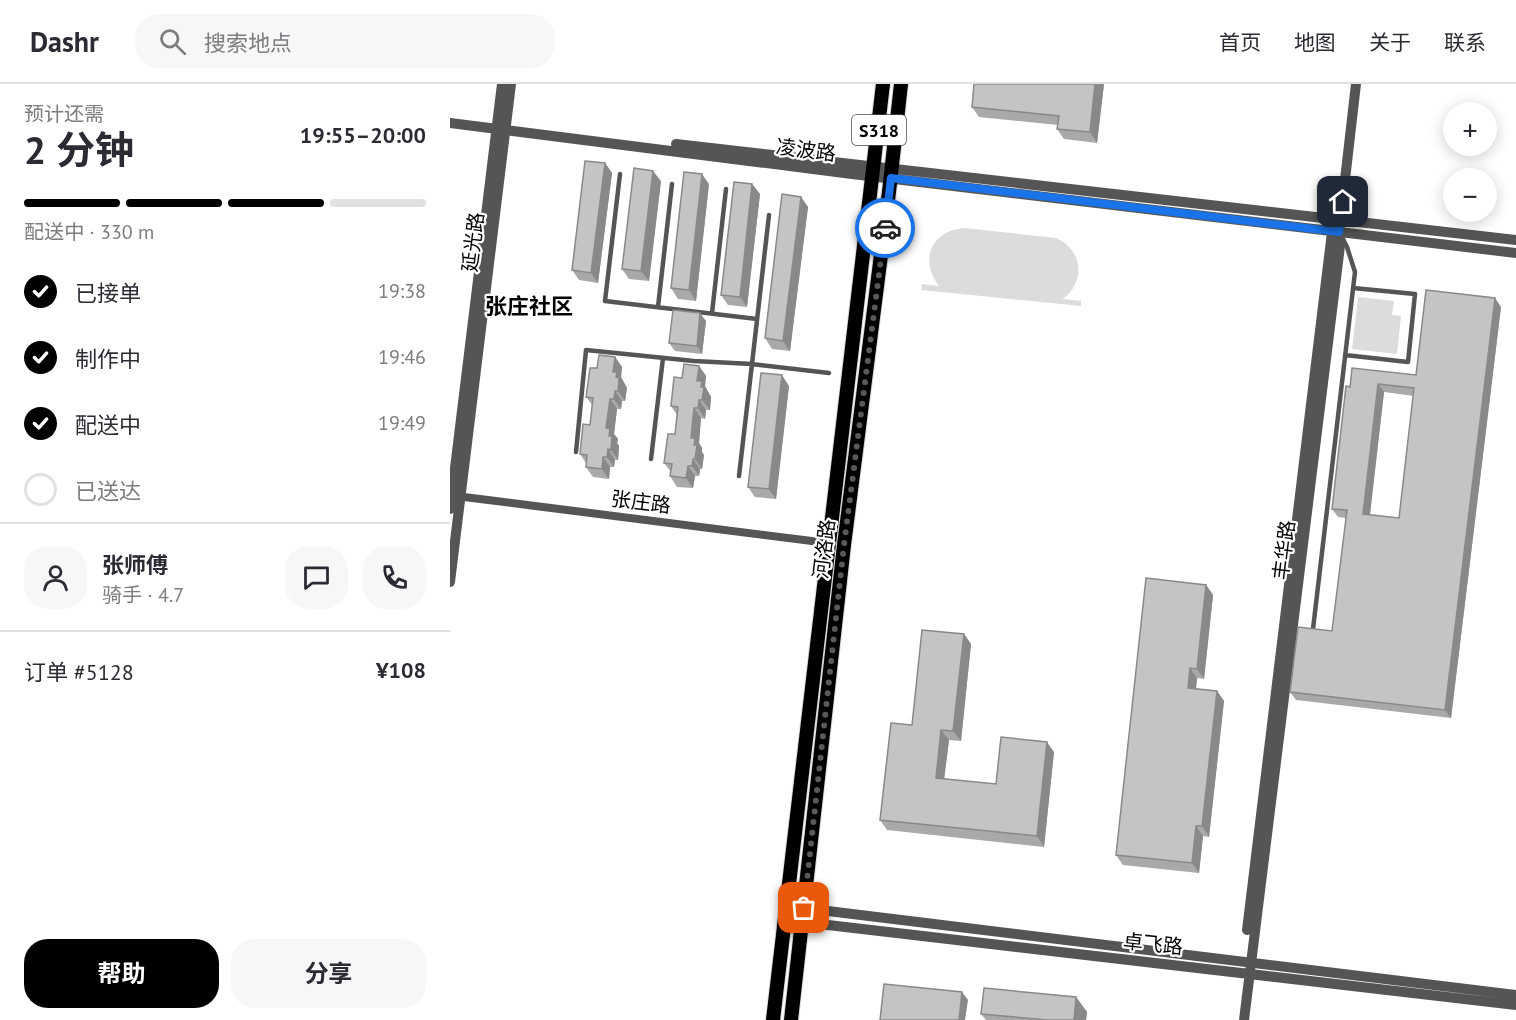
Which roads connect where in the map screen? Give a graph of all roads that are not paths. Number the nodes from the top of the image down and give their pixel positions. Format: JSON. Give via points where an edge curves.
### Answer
{"nodes":[{"id":1,"x":502,"y":84,"type":"edge"},
{"id":2,"x":511,"y":84,"type":"edge"},
{"id":3,"x":883,"y":84,"type":"edge"},
{"id":4,"x":901,"y":84,"type":"edge"},
{"id":5,"x":1349,"y":84,"type":"edge"},
{"id":6,"x":1356,"y":84,"type":"edge"},
{"id":7,"x":450,"y":117,"type":"edge"},
{"id":8,"x":450,"y":123,"type":"edge"},
{"id":9,"x":501,"y":126,"type":"junction"},
{"id":10,"x":874,"y":172,"type":"junction"},
{"id":11,"x":620,"y":174,"type":"dead end"},
{"id":12,"x":891,"y":174,"type":"junction"},
{"id":13,"x":672,"y":184,"type":"dead end"},
{"id":14,"x":726,"y":189,"type":"dead end"},
{"id":15,"x":769,"y":215,"type":"dead end"},
{"id":16,"x":1336,"y":226,"type":"junction"},
{"id":17,"x":1516,"y":240,"type":"edge"},
{"id":18,"x":1516,"y":253,"type":"edge"},
{"id":19,"x":1353,"y":288,"type":"junction"},
{"id":20,"x":658,"y":307,"type":"junction"},
{"id":21,"x":712,"y":314,"type":"junction"},
{"id":22,"x":757,"y":319,"type":"junction"},
{"id":23,"x":1345,"y":355,"type":"junction"},
{"id":24,"x":663,"y":358,"type":"junction"},
{"id":25,"x":752,"y":364,"type":"junction"},
{"id":26,"x":829,"y":373,"type":"dead end"},
{"id":27,"x":576,"y":452,"type":"dead end"},
{"id":28,"x":651,"y":459,"type":"dead end"},
{"id":29,"x":739,"y":476,"type":"dead end"},
{"id":30,"x":454,"y":495,"type":"edge"},
{"id":31,"x":450,"y":509,"type":"edge"},
{"id":32,"x":828,"y":543,"type":"junction"},
{"id":33,"x":450,"y":582,"type":"edge"},
{"id":34,"x":1313,"y":629,"type":"edge"},
{"id":35,"x":787,"y":906,"type":"junction"},
{"id":36,"x":803,"y":915,"type":"junction"},
{"id":37,"x":785,"y":920,"type":"junction"},
{"id":38,"x":1247,"y":967,"type":"junction"},
{"id":39,"x":1516,"y":995,"type":"edge"},
{"id":40,"x":1516,"y":1005,"type":"edge"},
{"id":41,"x":773,"y":1020,"type":"edge"},
{"id":42,"x":791,"y":1020,"type":"edge"},
{"id":43,"x":1237,"y":1020,"type":"edge"},
{"id":44,"x":1244,"y":1020,"type":"edge"}],
"edges":[{"from":1,"to":9,"type":"street","name":"延光路"},
{"from":2,"to":9,"type":"street","name":"延光路"},
{"from":3,"to":10,"type":"main road","name":"河洛路","number":"S318"},
{"from":4,"to":12,"type":"main road","name":"河洛路","number":"S318"},
{"from":5,"to":16,"type":"street","name":"丰华路"},
{"from":6,"to":16,"type":"street","name":"丰华路"},
{"from":7,"to":9,"type":"street","name":"凌波路"},
{"from":8,"to":9,"type":"street","name":"凌波路"},
{"from":9,"to":10,"type":"street","name":"凌波路"},
{"from":9,"to":30,"type":"street","name":"延光路"},
{"from":10,"to":12,"type":"street","name":"凌波路"},
{"from":10,"to":32,"type":"main road","name":"河洛路","number":"S318"},
{"from":11,"to":20,"type":"lane","via":[[605,301]]},
{"from":12,"to":16,"type":"street","name":"凌波路"},
{"from":12,"to":36,"type":"main road","name":"河洛路","number":"S318"},
{"from":13,"to":20,"type":"lane"},
{"from":14,"to":21,"type":"lane"},
{"from":15,"to":22,"type":"lane"},
{"from":16,"to":17,"type":"street","name":"凌波路"},
{"from":16,"to":18,"type":"street","name":"凌波路"},
{"from":16,"to":19,"type":"lane","via":[[1355,272]]},
{"from":16,"to":38,"type":"street","name":"丰华路"},
{"from":19,"to":23,"type":"lane"},
{"from":19,"to":23,"type":"lane","via":[[1415,294],[1408,362]]},
{"from":20,"to":21,"type":"lane"},
{"from":21,"to":22,"type":"lane"},
{"from":22,"to":25,"type":"lane"},
{"from":23,"to":34,"type":"lane"},
{"from":24,"to":25,"type":"lane"},
{"from":24,"to":27,"type":"lane","via":[[586,350]]},
{"from":24,"to":28,"type":"lane"},
{"from":25,"to":26,"type":"lane"},
{"from":25,"to":29,"type":"lane"},
{"from":30,"to":31,"type":"street","name":"延光路"},
{"from":30,"to":32,"type":"street","name":"张庄路"},
{"from":30,"to":33,"type":"street","name":"延光路"},
{"from":32,"to":35,"type":"main road","name":"河洛路","number":"S318"},
{"from":35,"to":36,"type":"street","name":"卓飞路"},
{"from":35,"to":37,"type":"main road","name":"河洛路","number":"S318"},
{"from":36,"to":37,"type":"street","name":"卓飞路"},
{"from":36,"to":38,"type":"street","name":"卓飞路"},
{"from":36,"to":42,"type":"main road","name":"河洛路","number":"S318"},
{"from":37,"to":41,"type":"main road","name":"河洛路","number":"S318"},
{"from":38,"to":39,"type":"street","name":"卓飞路"},
{"from":38,"to":40,"type":"street","name":"卓飞路"},
{"from":38,"to":43,"type":"street","name":"丰华路"},
{"from":38,"to":44,"type":"street","name":"丰华路"}]}
